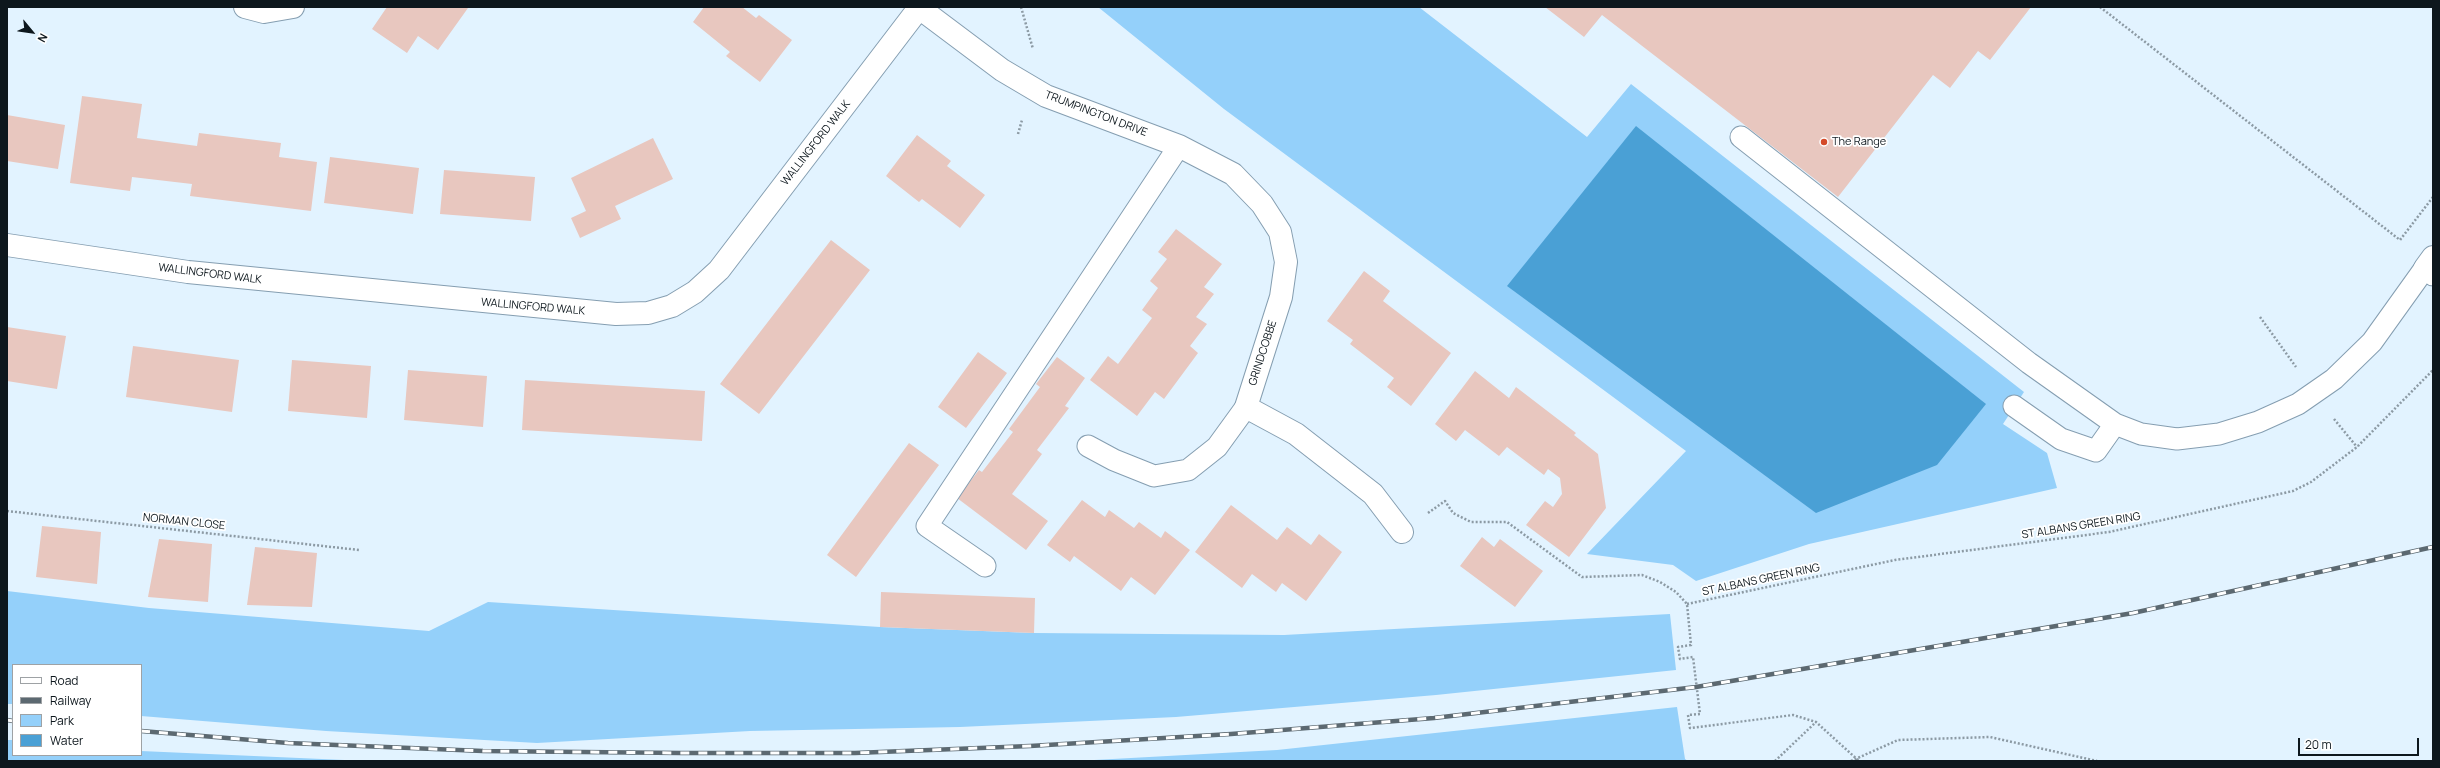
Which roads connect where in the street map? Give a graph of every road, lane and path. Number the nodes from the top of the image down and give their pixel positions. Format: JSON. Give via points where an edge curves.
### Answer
{"nodes":[{"id":1,"x":244,"y":7,"type":"edge"},
{"id":2,"x":293,"y":7,"type":"edge"},
{"id":3,"x":2100,"y":7,"type":"edge"},
{"id":4,"x":918,"y":8,"type":"edge"},
{"id":5,"x":1741,"y":137,"type":"dead end"},
{"id":6,"x":1179,"y":146,"type":"junction"},
{"id":7,"x":2433,"y":197,"type":"edge"},
{"id":8,"x":7,"y":245,"type":"edge"},
{"id":9,"x":2430,"y":267,"type":"edge"},
{"id":10,"x":2260,"y":317,"type":"dead end"},
{"id":11,"x":2296,"y":367,"type":"dead end"},
{"id":12,"x":2433,"y":370,"type":"edge"},
{"id":13,"x":2014,"y":406,"type":"dead end"},
{"id":14,"x":1246,"y":407,"type":"junction"},
{"id":15,"x":2332,"y":416,"type":"dead end"},
{"id":16,"x":2115,"y":424,"type":"junction"},
{"id":17,"x":1088,"y":446,"type":"dead end"},
{"id":18,"x":2358,"y":447,"type":"junction"},
{"id":19,"x":7,"y":511,"type":"edge"},
{"id":20,"x":1402,"y":532,"type":"joint"},
{"id":21,"x":359,"y":550,"type":"dead end"},
{"id":22,"x":985,"y":566,"type":"dead end"},
{"id":23,"x":1688,"y":604,"type":"junction"},
{"id":24,"x":1816,"y":722,"type":"junction"},
{"id":25,"x":1856,"y":757,"type":"junction"},
{"id":26,"x":1775,"y":761,"type":"edge"},
{"id":27,"x":1851,"y":761,"type":"edge"},
{"id":28,"x":1859,"y":761,"type":"edge"},
{"id":29,"x":2097,"y":761,"type":"edge"}],
"edges":[{"from":1,"to":2,"type":"street","via":[[264,12]]},
{"from":3,"to":7,"type":"path","via":[[2400,240]]},
{"from":4,"to":6,"type":"street","name":"TRUMPINGTON DRIVE","via":[[1002,70],[1046,96]]},
{"from":4,"to":8,"type":"street","name":"WALLINGFORD WALK","via":[[718,270],[690,295],[672,306],[648,313],[576,311],[196,273]]},
{"from":5,"to":16,"type":"lane","via":[[2029,362]]},
{"from":6,"to":14,"type":"street","name":"GRINDCOBBE","via":[[1233,174],[1262,204],[1280,232],[1286,262],[1281,297]]},
{"from":6,"to":22,"type":"lane","via":[[927,526]]},
{"from":9,"to":16,"type":"lane","via":[[2372,342],[2334,379],[2298,404],[2258,422],[2220,434],[2177,439],[2141,434]]},
{"from":10,"to":11,"type":"path"},
{"from":12,"to":18,"type":"path","name":"ST ALBANS GREEN RING"},
{"from":13,"to":16,"type":"lane","via":[[2061,439],[2096,450]]},
{"from":14,"to":17,"type":"lane","via":[[1217,448],[1188,470],[1154,476]]},
{"from":14,"to":20,"type":"street","via":[[1296,434],[1373,494]]},
{"from":15,"to":18,"type":"path"},
{"from":18,"to":23,"type":"path","name":"ST ALBANS GREEN RING","via":[[2311,482],[2250,502],[2109,532],[1895,560]]},
{"from":19,"to":21,"type":"path","name":"NORMAN CLOSE"},
{"from":20,"to":23,"type":"path","via":[[1445,501],[1453,513],[1471,522],[1507,522],[1582,577],[1642,575],[1676,592]]},
{"from":23,"to":24,"type":"path","via":[[1692,645],[1678,647],[1680,659],[1693,657],[1700,714],[1688,715],[1690,728],[1793,715]]},
{"from":24,"to":25,"type":"path"},
{"from":24,"to":26,"type":"path"},
{"from":25,"to":27,"type":"path"},
{"from":25,"to":28,"type":"path"},
{"from":25,"to":29,"type":"path","via":[[1898,740],[1990,736]]}]}
